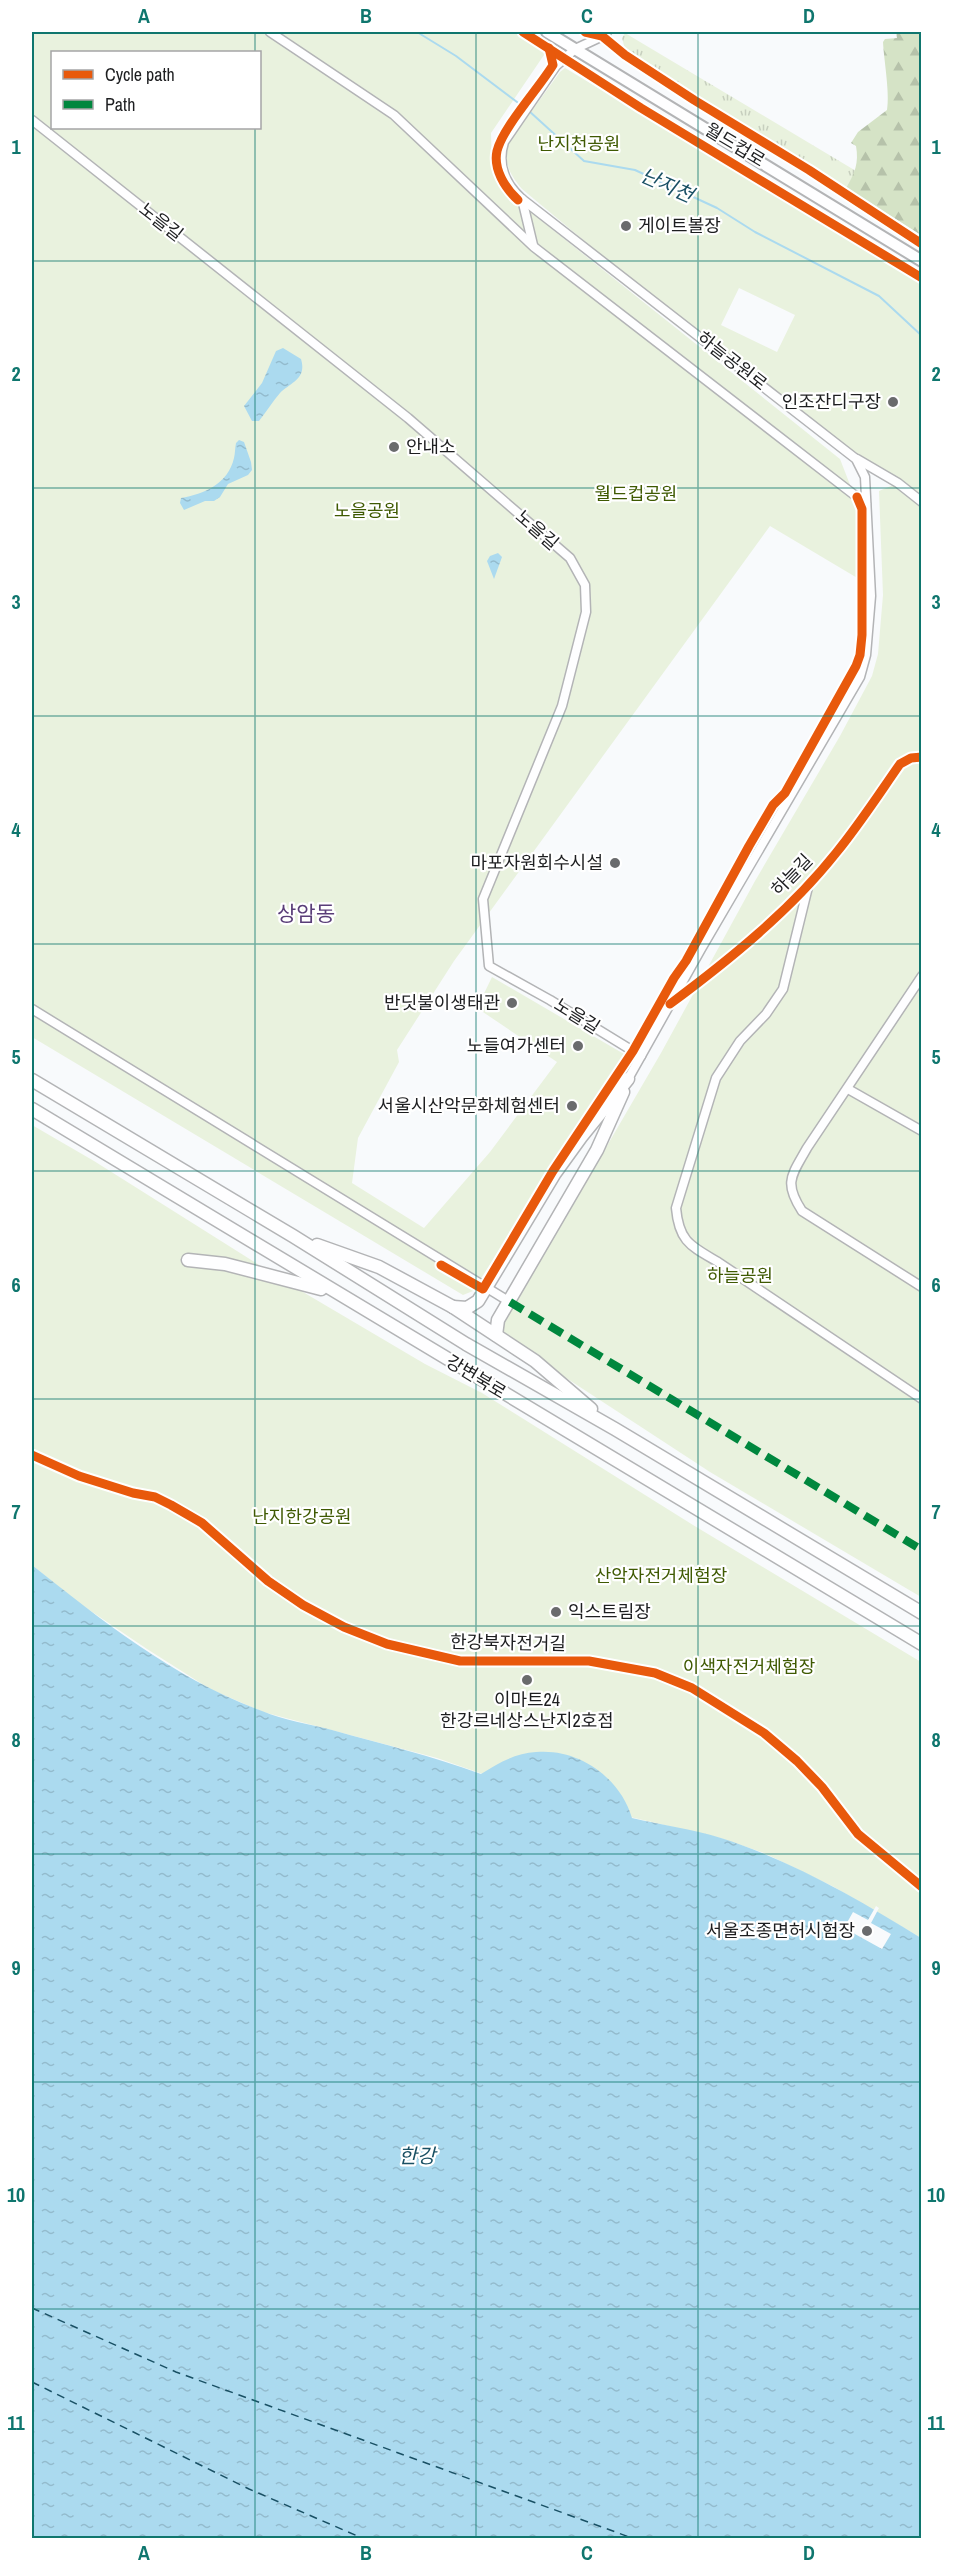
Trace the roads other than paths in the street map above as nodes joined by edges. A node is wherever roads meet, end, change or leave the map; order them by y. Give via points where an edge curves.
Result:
1 (270, 32) edge
2 (547, 32) edge
3 (607, 32) edge
4 (575, 49) junction
5 (32, 120) edge
6 (522, 199) junction
7 (534, 247) junction
8 (921, 261) edge
9 (856, 459) junction
10 (921, 502) edge
11 (866, 504) junction
12 (921, 757) edge
13 (809, 883) junction
14 (921, 976) edge
15 (670, 1004) junction
16 (32, 1009) edge
17 (641, 1056) junction
18 (628, 1079) junction
19 (32, 1080) edge
20 (848, 1089) junction
21 (32, 1109) edge
22 (921, 1131) edge
23 (581, 1137) junction
24 (598, 1146) junction
25 (294, 1236) junction
26 (188, 1260) dead end
27 (487, 1287) junction
28 (921, 1287) edge
29 (337, 1293) junction
30 (510, 1302) junction
31 (453, 1307) junction
32 (496, 1335) junction
33 (921, 1399) edge
34 (615, 1429) junction
35 (921, 1613) edge
36 (921, 1644) edge

1 - 7 street via 394,114
2 - 4 main road, 월드컵로
3 - 4 street, 하늘공원로
4 - 6 street, 하늘공원로 via 556,66 504,142 502,171
4 - 8 main road, 월드컵로
5 - 17 street, 노을길 via 408,418 570,558 585,585 586,612 562,706 483,900 489,966
6 - 7 street
6 - 9 street, 하늘공원로
7 - 11 street
9 - 10 street, 하늘공원로 via 898,483
9 - 11 street via 865,477
11 - 15 street via 871,596 860,677
12 - 13 street, 하늘길 via 900,764 836,853
13 - 15 street, 하늘길 via 728,960
13 - 33 street via 783,989 740,1041 716,1078 676,1208 677,1226 688,1244
14 - 20 street
15 - 17 street
16 - 27 street
17 - 18 street
18 - 23 highway
18 - 24 highway
19 - 25 highway, 강변북로
20 - 22 street
20 - 28 street via 791,1176 792,1195 802,1211
21 - 29 highway, 강변북로
23 - 24 highway via 594,1139
23 - 27 highway
24 - 30 highway
25 - 31 highway via 379,1267
25 - 34 highway, 강변북로 via 466,1344
26 - 29 highway via 225,1264
27 - 30 street
27 - 31 highway via 478,1301 467,1308
29 - 36 highway, 강변북로
30 - 32 highway via 498,1320
31 - 32 highway
32 - 34 highway via 535,1361
34 - 35 highway, 강변북로

